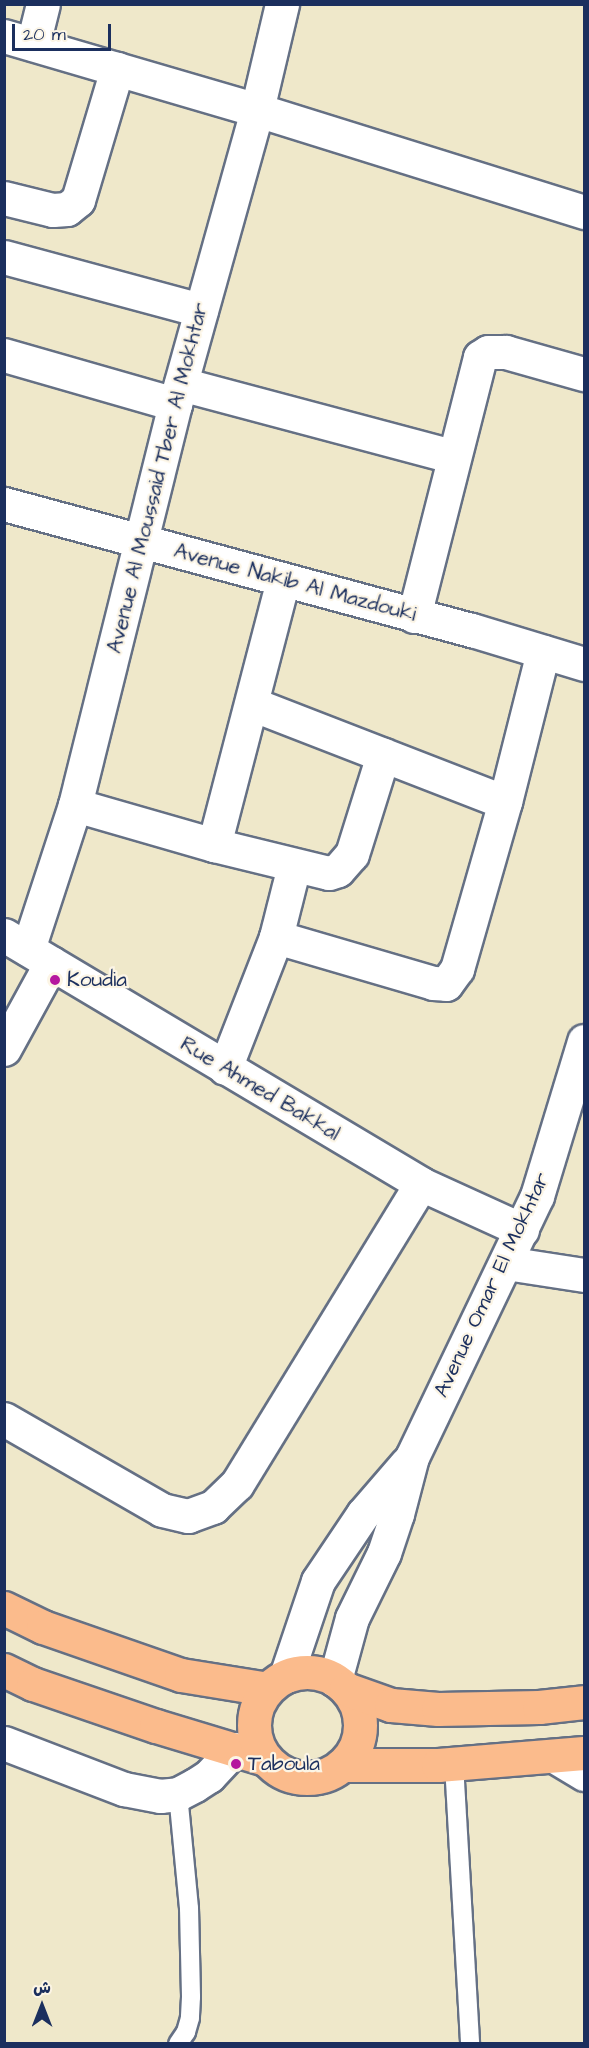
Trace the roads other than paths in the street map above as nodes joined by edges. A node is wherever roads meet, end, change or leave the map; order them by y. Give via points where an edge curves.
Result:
1 (43, 4) edge
2 (282, 4) edge
3 (19, 40) edge
4 (117, 69) junction
5 (257, 110) junction
6 (4, 198) edge
7 (585, 212) edge
8 (4, 257) edge
9 (201, 310) junction
10 (4, 355) edge
11 (585, 374) edge
12 (178, 394) junction
13 (452, 456) junction
14 (4, 504) edge
15 (141, 540) junction
16 (283, 580) junction
17 (414, 616) junction
18 (543, 652) junction
19 (585, 664) edge
20 (252, 704) junction
21 (384, 755) junction
22 (505, 802) junction
23 (75, 805) junction
24 (214, 845) junction
25 (294, 866) junction
26 (276, 937) junction
27 (28, 949) edge
28 (585, 1041) edge
29 (4, 1049) edge
30 (225, 1068) junction
31 (421, 1184) junction
32 (522, 1230) junction
33 (506, 1263) junction
34 (585, 1275) edge
35 (4, 1419) edge
36 (412, 1457) junction
37 (4, 1608) edge
38 (4, 1670) edge
39 (276, 1683) junction
40 (341, 1684) junction
41 (585, 1702) edge
42 (4, 1743) edge
43 (234, 1749) junction
44 (570, 1755) edge
45 (265, 1759) junction
46 (454, 1764) junction
47 (342, 1765) junction
48 (585, 1774) edge
49 (178, 1794) junction
50 (178, 2043) edge
51 (470, 2043) edge

1 - 3 street
2 - 5 street, Avenue Al Moussaid Tber Al Mokhtar
3 - 4 street
4 - 5 street
4 - 6 street via 78,200 67,209 53,210
5 - 7 street
5 - 9 street, Avenue Al Moussaid Tber Al Mokhtar
8 - 9 street
9 - 12 street, Avenue Al Moussaid Tber Al Mokhtar
10 - 12 street
11 - 13 street via 506,352 488,352 480,357
12 - 13 street
12 - 15 street, Avenue Al Moussaid Tber Al Mokhtar
13 - 17 street
14 - 15 street, Avenue Nakib Al Mazdouki
15 - 16 street, Avenue Nakib Al Mazdouki
15 - 23 street, Avenue Al Moussaid Tber Al Mokhtar
16 - 17 street, Avenue Nakib Al Mazdouki
16 - 20 street
17 - 18 street, Avenue Nakib Al Mazdouki
18 - 19 street, Avenue Nakib Al Mazdouki
18 - 22 street
20 - 21 street
20 - 24 street
21 - 22 street
21 - 25 street via 346,864 328,873
22 - 26 street via 457,969 446,984
23 - 24 street
23 - 27 street, Avenue Al Moussaid Tber Al Mokhtar
24 - 25 street
25 - 26 street
26 - 30 street
27 - 29 street, Avenue Al Moussaid Tber Al Mokhtar
27 - 30 street, Rue Ahmed Bakkal
28 - 32 street, Avenue Omar El Mokhtar via 549,1162
30 - 31 street, Rue Ahmed Bakkal
31 - 32 street, Rue Ahmed Bakkal
31 - 35 street via 237,1484 213,1507 188,1516 162,1510
32 - 33 street, Avenue Omar El Mokhtar
33 - 34 street
33 - 36 street, Avenue Omar El Mokhtar
36 - 39 street, Avenue Omar El Mokhtar via 363,1514 318,1581
36 - 40 street, Avenue Omar El Mokhtar via 384,1553 352,1618
37 - 39 highway via 43,1627 181,1675
38 - 43 highway via 122,1715
39 - 40 highway via 302,1672 319,1673
39 - 45 highway via 257,1705 253,1724
40 - 41 highway via 391,1705 438,1709
40 - 47 highway via 357,1707 360,1728 355,1748
42 - 49 street via 124,1789 160,1796
43 - 45 highway
43 - 49 street via 209,1776
44 - 46 highway
44 - 48 street
45 - 47 highway via 294,1777 328,1774
46 - 47 highway
46 - 51 lane
49 - 50 lane via 189,1908 191,1996 190,2018

